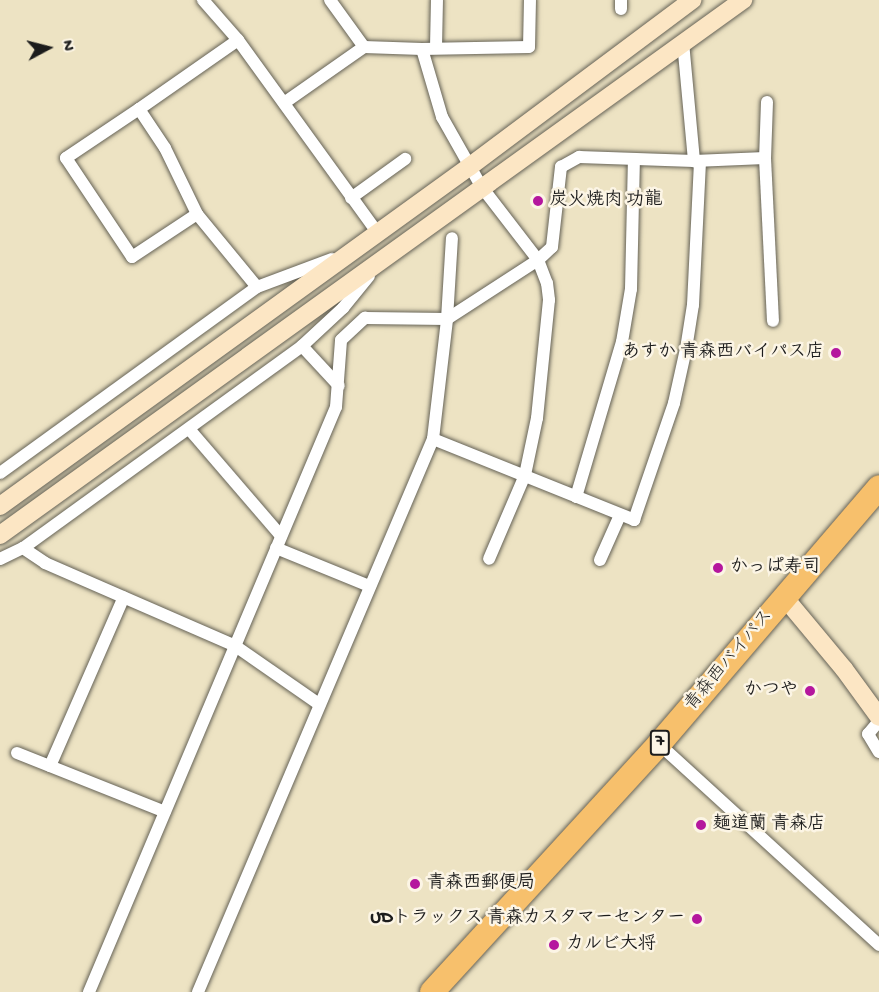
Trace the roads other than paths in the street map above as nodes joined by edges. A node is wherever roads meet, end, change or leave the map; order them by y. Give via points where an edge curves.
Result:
1 (203, 0) edge
2 (330, 0) edge
3 (437, 0) edge
4 (530, 0) edge
5 (692, 0) edge
6 (743, 0) edge
7 (238, 40) junction
8 (683, 42) junction
9 (364, 47) junction
10 (436, 47) junction
11 (422, 49) junction
12 (767, 102) dead end
13 (284, 103) junction
14 (139, 109) junction
15 (405, 159) dead end
16 (765, 159) junction
17 (634, 160) junction
18 (697, 161) junction
19 (469, 167) junction
20 (481, 186) junction
21 (351, 198) junction
22 (197, 214) junction
23 (377, 232) junction
24 (452, 238) dead end
25 (345, 255) junction
26 (383, 259) junction
27 (538, 260) junction
28 (256, 287) junction
29 (447, 319) junction
30 (773, 321) dead end
31 (302, 346) junction
32 (339, 386) junction
33 (189, 429) junction
34 (433, 439) junction
35 (0, 473) edge
36 (525, 475) junction
37 (879, 487) edge
38 (576, 497) junction
39 (0, 506) edge
40 (620, 515) junction
41 (0, 535) edge
42 (281, 536) junction
43 (23, 548) junction
44 (276, 548) junction
45 (0, 559) edge
46 (489, 560) dead end
47 (600, 560) dead end
48 (369, 586) junction
49 (124, 597) junction
50 (784, 597) junction
51 (234, 645) junction
52 (320, 704) junction
53 (879, 719) edge
54 (659, 744) junction
55 (879, 752) edge
56 (17, 753) dead end
57 (50, 766) junction
58 (165, 812) junction
59 (879, 945) edge
60 (89, 992) edge
61 (198, 992) edge
62 (432, 992) edge

1 - 7 street
2 - 9 street
3 - 10 street
4 - 10 street via 529,47
5 - 19 street
6 - 8 street
7 - 13 street
7 - 14 street
8 - 18 street
8 - 20 street
9 - 11 street
9 - 13 street
10 - 11 street
11 - 19 street via 442,117
12 - 16 street
13 - 21 street
14 - 22 street via 165,148
14 - 22 street via 66,158 132,257
15 - 21 street
16 - 18 street
16 - 30 street
17 - 18 street
17 - 27 street via 579,157 561,167 552,247
17 - 38 street via 631,289 622,342
18 - 40 street via 693,305 674,403 634,520
19 - 20 street
19 - 23 street
20 - 26 street
20 - 27 street
21 - 23 street
22 - 28 street
23 - 25 street
24 - 29 street
25 - 28 street
25 - 39 street
26 - 31 street via 343,308
26 - 41 street
27 - 29 street
27 - 36 street via 549,300 537,418
28 - 35 street
29 - 32 street via 365,318 341,340
29 - 34 street
31 - 32 street
31 - 33 street
32 - 42 street via 336,407
33 - 42 street
33 - 43 street
34 - 36 street
34 - 48 street
36 - 38 street
36 - 46 street
37 - 50 highway, 青森西バイパス / 7
38 - 40 street
40 - 47 street
42 - 44 street
43 - 45 street
43 - 49 street via 45,563
44 - 48 street
44 - 51 street
48 - 52 street
49 - 51 street
49 - 57 street
50 - 53 street via 844,669
50 - 54 highway, 青森西バイパス / 7
51 - 52 street
51 - 58 street
52 - 61 street
53 - 55 street via 868,734
54 - 59 street
54 - 62 highway, 青森西バイパス / 7
56 - 57 street
57 - 58 street
58 - 60 street

